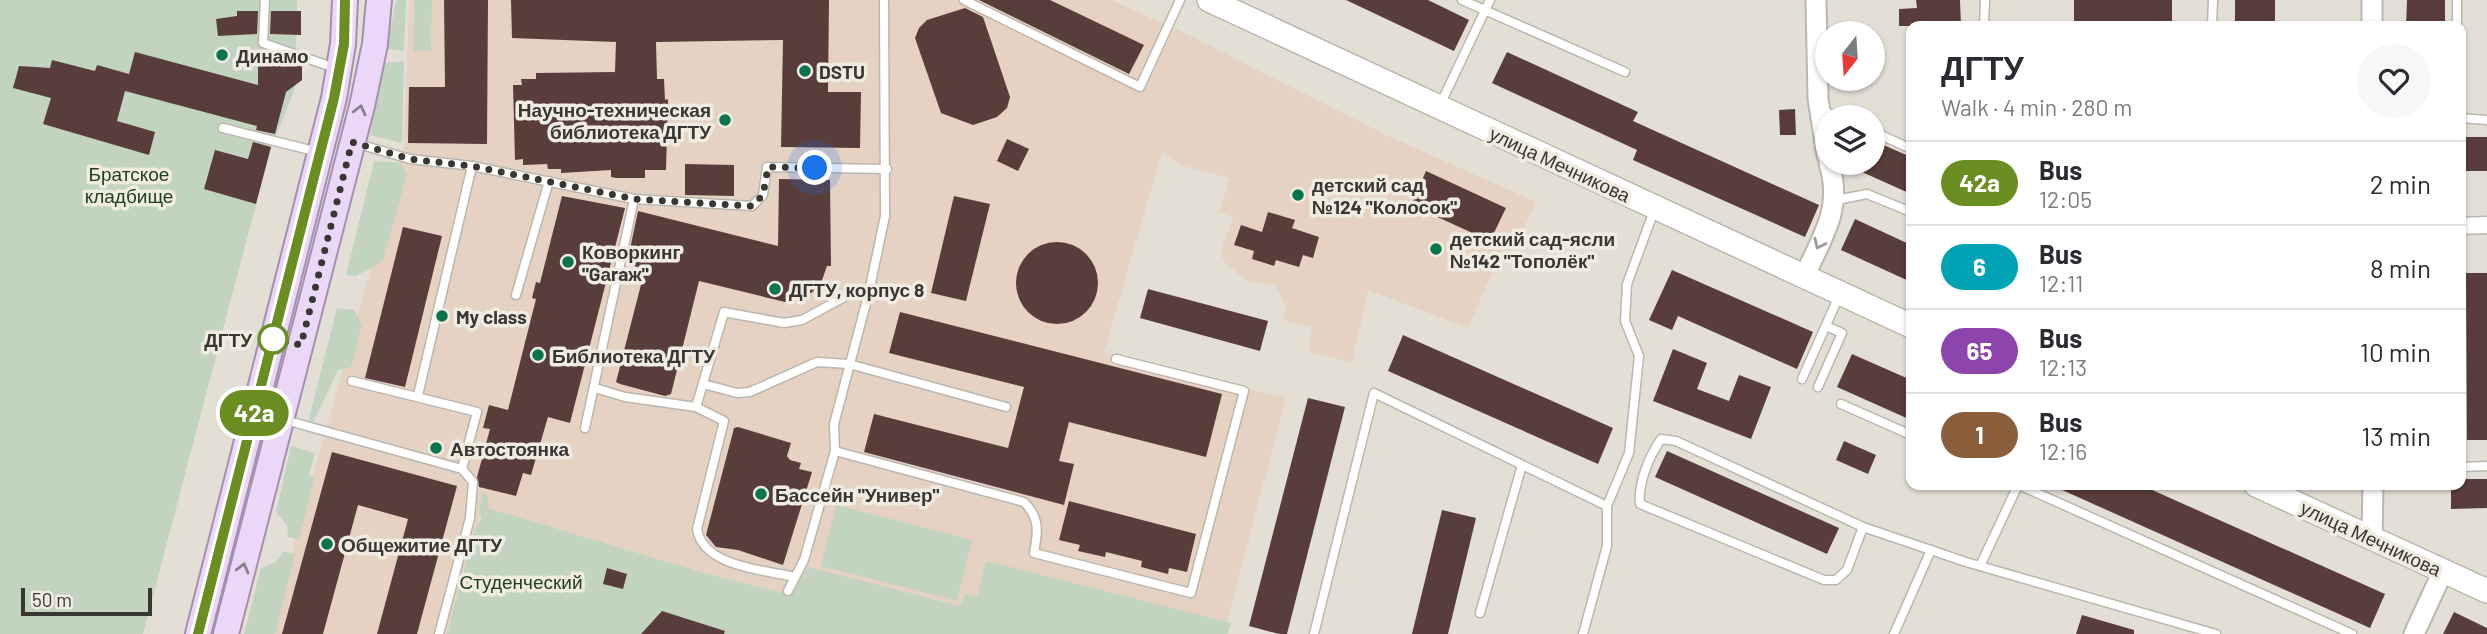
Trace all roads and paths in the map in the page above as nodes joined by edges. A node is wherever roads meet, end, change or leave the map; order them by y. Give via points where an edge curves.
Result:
1 (265, 0) edge
2 (345, 0) edge
3 (379, 0) edge
4 (884, 0) edge
5 (964, 0) edge
6 (1180, 0) edge
7 (1209, 0) edge
8 (1462, 0) edge
9 (1490, 0) edge
10 (1816, 0) edge
11 (1985, 0) edge
12 (2213, 0) edge
13 (2372, 0) edge
14 (2457, 0) edge
15 (1485, 11) junction
16 (1984, 21) edge
17 (2212, 21) edge
18 (2372, 21) edge
19 (2457, 21) edge
20 (339, 70) junction
21 (1625, 72) dead end
22 (1819, 105) edge
23 (1438, 107) junction
24 (2466, 118) edge
25 (2487, 120) edge
26 (223, 128) dead end
27 (1885, 137) edge
28 (352, 142) junction
29 (1906, 146) edge
30 (320, 153) junction
31 (471, 166) junction
32 (887, 169) junction
33 (1833, 175) edge
34 (549, 181) junction
35 (635, 199) junction
36 (1836, 200) junction
37 (1655, 208) junction
38 (1906, 210) edge
39 (2487, 225) edge
40 (2466, 226) edge
41 (1804, 276) junction
42 (869, 292) junction
43 (1840, 294) junction
44 (516, 295) dead end
45 (1906, 324) edge
46 (1826, 326) junction
47 (1116, 359) dead end
48 (849, 364) junction
49 (1802, 379) dead end
50 (352, 381) dead end
51 (703, 384) junction
52 (1818, 387) dead end
53 (595, 388) junction
54 (418, 396) junction
55 (1841, 404) dead end
56 (696, 407) junction
57 (1006, 407) dead end
58 (282, 419) junction
59 (585, 428) dead end
60 (1906, 433) edge
61 (835, 451) junction
62 (1522, 465) junction
63 (2487, 466) edge
64 (2466, 467) edge
65 (462, 469) junction
66 (2017, 490) edge
67 (2030, 490) edge
68 (2267, 490) edge
69 (2372, 490) edge
70 (1607, 506) junction
71 (1863, 527) junction
72 (2372, 538) junction
73 (1931, 550) junction
74 (1979, 566) junction
75 (2443, 571) junction
76 (795, 578) junction
77 (788, 591) dead end
78 (2487, 591) edge
79 (1479, 612) dead end
80 (198, 634) edge
81 (226, 634) edge
82 (439, 634) edge
83 (1314, 634) edge
84 (1583, 634) edge
85 (1894, 634) edge
86 (2216, 634) edge
87 (2352, 634) edge
88 (2413, 634) edge

1 - 20 lane via 263,43
2 - 20 main road
28 -> 3 main road via 375,44
4 - 32 lane
5 - 6 lane via 1140,87
7 - 23 main road, улица Мечникова
8 - 15 lane
9 - 15 lane
10 - 22 street
11 - 16 lane
12 - 17 lane
13 - 18 street
14 - 19 lane
15 - 21 lane
15 - 23 lane
20 - 30 main road
23 - 37 main road, улица Мечникова
24 - 25 lane
26 - 30 lane
27 - 29 lane
28 - 31 lane via 410,159
28 - 58 main road
30 - 80 main road
31 - 34 lane
31 - 54 lane
32 - 35 lane via 768,167 763,195 752,206
32 - 42 lane via 885,216
33 - 36 street
34 - 35 lane
34 - 44 lane
35 - 53 lane
36 - 38 lane via 1867,194
36 -> 41 street
37 - 41 main road, улица Мечникова
37 - 70 lane via 1627,284 1625,321 1639,356 1638,390 1629,453
39 - 40 street
41 - 43 main road, улица Мечникова
42 - 48 lane
42 - 51 lane via 848,295 793,322 724,312
43 - 45 main road, улица Мечникова
43 - 46 lane
46 - 49 lane
46 - 52 lane via 1842,333
47 - 61 lane via 1244,391 1191,593 1034,553 1039,531 1035,513 1024,502
48 - 51 lane via 817,362 750,392
48 - 57 lane
48 - 61 lane via 834,424
50 - 54 lane
51 - 56 lane
53 - 56 lane
53 - 59 lane
54 - 65 lane via 477,412
55 - 60 lane
56 - 76 lane via 724,421 697,529 699,538 719,558
58 - 65 lane
81 -> 58 main road
61 - 76 lane
62 - 70 lane
62 - 79 lane
62 - 83 lane via 1374,393
63 - 64 lane
65 - 82 lane via 472,482 470,518
66 - 74 lane
67 - 87 lane
68 - 72 main road, улица Мечникова
69 - 72 street
70 - 84 lane via 1607,546
71 - 71 lane via 1676,441 1661,439 1639,492 1640,504 1824,580 1836,580 1847,569
71 - 73 lane
72 - 75 main road, улица Мечникова
73 - 74 lane
73 - 85 lane
74 - 86 lane
75 - 78 main road, улица Мечникова
75 - 88 street
76 - 77 lane

